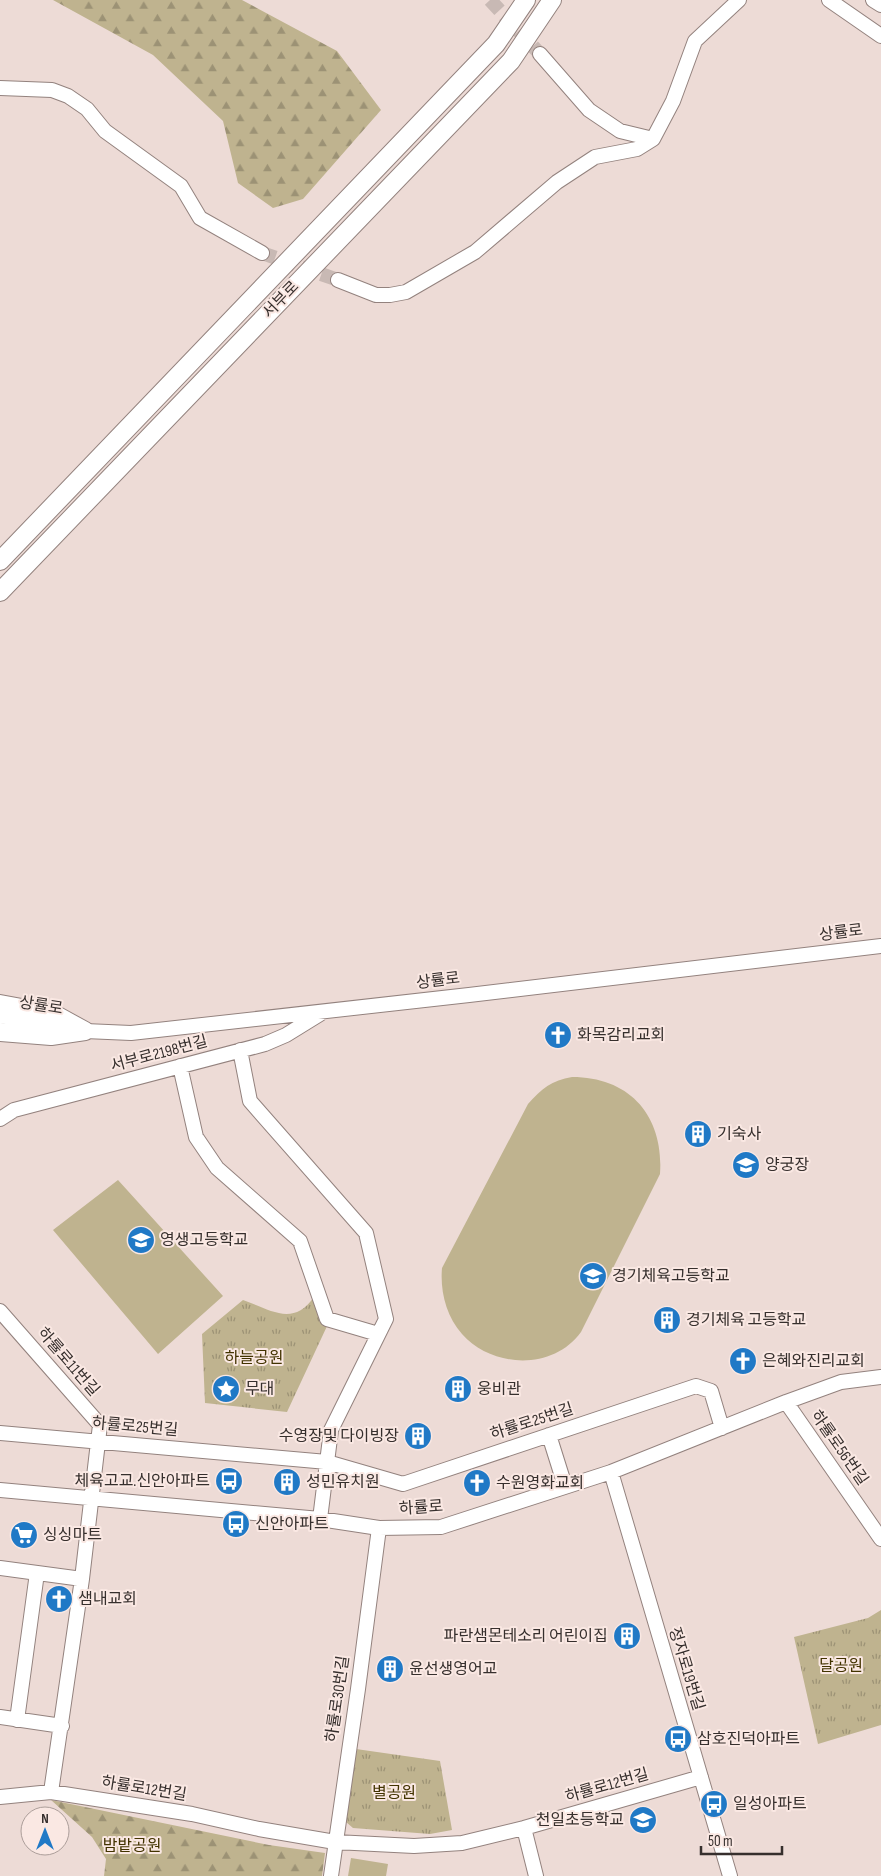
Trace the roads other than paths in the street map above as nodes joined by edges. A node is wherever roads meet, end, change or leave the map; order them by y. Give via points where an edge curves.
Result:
1 (526, 0) edge
2 (552, 0) edge
3 (739, 0) edge
4 (829, 0) edge
5 (873, 0) edge
6 (881, 5) edge
7 (881, 36) edge
8 (540, 54) tunnel mouth
9 (0, 88) edge
10 (653, 139) junction
11 (262, 253) tunnel mouth
12 (338, 280) tunnel mouth
13 (0, 561) edge
14 (0, 592) edge
15 (881, 946) edge
16 (0, 1004) edge
17 (323, 1012) junction
18 (0, 1016) edge
19 (85, 1030) junction
20 (0, 1032) edge
21 (240, 1050) junction
22 (180, 1066) junction
23 (0, 1119) edge
24 (0, 1311) edge
25 (378, 1334) junction
26 (881, 1377) edge
27 (786, 1402) junction
28 (722, 1428) junction
29 (0, 1433) edge
30 (549, 1435) junction
31 (98, 1442) junction
32 (327, 1462) junction
33 (611, 1472) junction
34 (565, 1486) junction
35 (0, 1490) edge
36 (92, 1499) junction
37 (320, 1519) junction
38 (379, 1528) junction
39 (881, 1539) edge
40 (0, 1568) edge
41 (37, 1574) junction
42 (82, 1579) junction
43 (0, 1717) edge
44 (17, 1720) junction
45 (62, 1726) junction
46 (701, 1777) junction
47 (52, 1792) junction
48 (0, 1797) edge
49 (524, 1828) junction
50 (335, 1842) junction
51 (331, 1876) edge
52 (536, 1876) edge
53 (730, 1876) edge

1 - 13 main road, 서부로 via 496,44
2 - 14 main road, 서부로 via 511,61
3 - 10 street via 695,41 673,101
4 - 7 street
5 - 6 street
8 - 10 street via 589,110 620,131
9 - 11 street via 52,90 68,96 87,109 105,131 181,186 200,218
10 - 12 street via 637,149 595,157 556,182 475,252 406,292 376,295
15 - 17 street, 상률로
16 - 19 main road via 54,1014
17 - 19 street, 상률로 via 131,1033
17 - 21 street, 서부로2198번길 via 286,1035
18 - 19 street, 상률로
19 - 20 main road via 51,1036
21 - 22 street, 서부로2198번길
21 - 25 street via 250,1101 366,1233 386,1319
22 - 23 street, 서부로2198번길 via 14,1110
22 - 25 street via 196,1137 217,1168 300,1241 327,1319
24 - 31 street, 하률로11번길 via 100,1426
25 - 32 street via 331,1430
26 - 27 street, 하률로 via 841,1382
27 - 28 street, 하률로
27 - 39 street, 하률로56번길
28 - 30 street, 하률로25번길 via 711,1391 696,1386
28 - 33 street, 하률로
29 - 31 street, 하률로25번길
30 - 32 street, 하률로25번길 via 402,1484
30 - 34 street
31 - 32 street, 하률로25번길
31 - 36 street, 하률로11번길
32 - 37 street
33 - 34 street, 하률로
33 - 46 street, 정자로19번길
34 - 38 street, 하률로 via 441,1527
35 - 36 street, 하률로
36 - 37 street, 하률로
36 - 42 street
37 - 38 street, 하률로
38 - 50 street, 하률로30번길
40 - 41 street
41 - 42 street
41 - 44 street
42 - 45 street
43 - 44 street
44 - 45 street
45 - 47 street
46 - 49 street, 하률로12번길
46 - 53 street, 정자로19번길
47 - 48 street, 하률로12번길
47 - 50 street, 하률로12번길 via 192,1814
49 - 50 street, 하률로12번길 via 462,1843 414,1846
49 - 52 street
50 - 51 street, 하률로30번길

